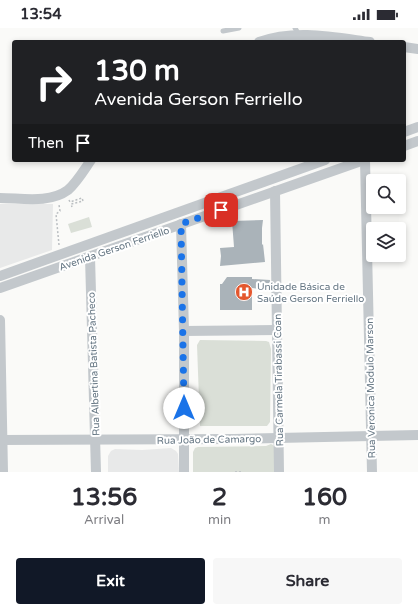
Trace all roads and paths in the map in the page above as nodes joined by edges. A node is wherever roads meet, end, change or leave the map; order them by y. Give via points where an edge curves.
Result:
1 (239, 28) edge
2 (223, 31) dead end
3 (297, 31) edge
4 (267, 40) edge
5 (357, 40) edge
6 (406, 47) edge
7 (418, 49) edge
8 (418, 127) edge
9 (406, 131) edge
10 (418, 141) edge
11 (406, 145) edge
12 (90, 162) edge
13 (319, 162) edge
14 (358, 162) edge
15 (364, 162) edge
16 (275, 192) junction
17 (62, 193) junction
18 (0, 198) edge
19 (72, 207) dead end
20 (181, 224) junction
21 (61, 254) junction
22 (90, 257) junction
23 (0, 276) edge
24 (0, 288) edge
25 (0, 320) edge
26 (276, 330) junction
27 (184, 331) junction
28 (418, 435) edge
29 (372, 436) junction
30 (279, 438) junction
31 (184, 439) junction
32 (1, 440) edge
33 (96, 440) junction
34 (3, 472) edge
35 (96, 472) edge
36 (184, 472) edge
37 (236, 472) edge
38 (242, 472) edge
39 (279, 472) edge
40 (372, 472) edge

1 - 2 lane
3 - 4 street
3 - 5 street
6 - 7 street
8 - 9 street
10 - 11 street
12 - 17 street via 74,184
13 - 21 street, Avenida Gerson Ferriello
14 - 16 street, Avenida Gerson Ferriello
15 - 29 street, Rua Veronica Modulo Marson
16 - 20 street, Avenida Gerson Ferriello
16 - 26 street, Rua Carmela Tirabassi Coan
17 - 18 street via 37,199
17 - 19 path via 70,202 82,198 71,204
17 - 21 path via 60,211 56,214
20 - 22 street, Avenida Gerson Ferriello
20 - 27 street
21 - 23 street, Avenida Gerson Ferriello
22 - 24 street, Avenida Gerson Ferriello
22 - 33 street, Rua Albertina Batista Pacheco
25 - 32 street
26 - 27 street
26 - 30 street, Rua Carmela Tirabassi Coan
27 - 31 street
28 - 29 street, Rua João de Camargo
29 - 30 street, Rua João de Camargo
29 - 40 street, Rua Veronica Modulo Marson
30 - 31 street, Rua João de Camargo
30 - 39 street, Rua Carmela Tirabassi Coan
31 - 33 street, Rua João de Camargo
31 - 36 street
32 - 33 street, Rua João de Camargo
32 - 34 street
33 - 35 street, Rua Albertina Batista Pacheco
37 - 38 path

